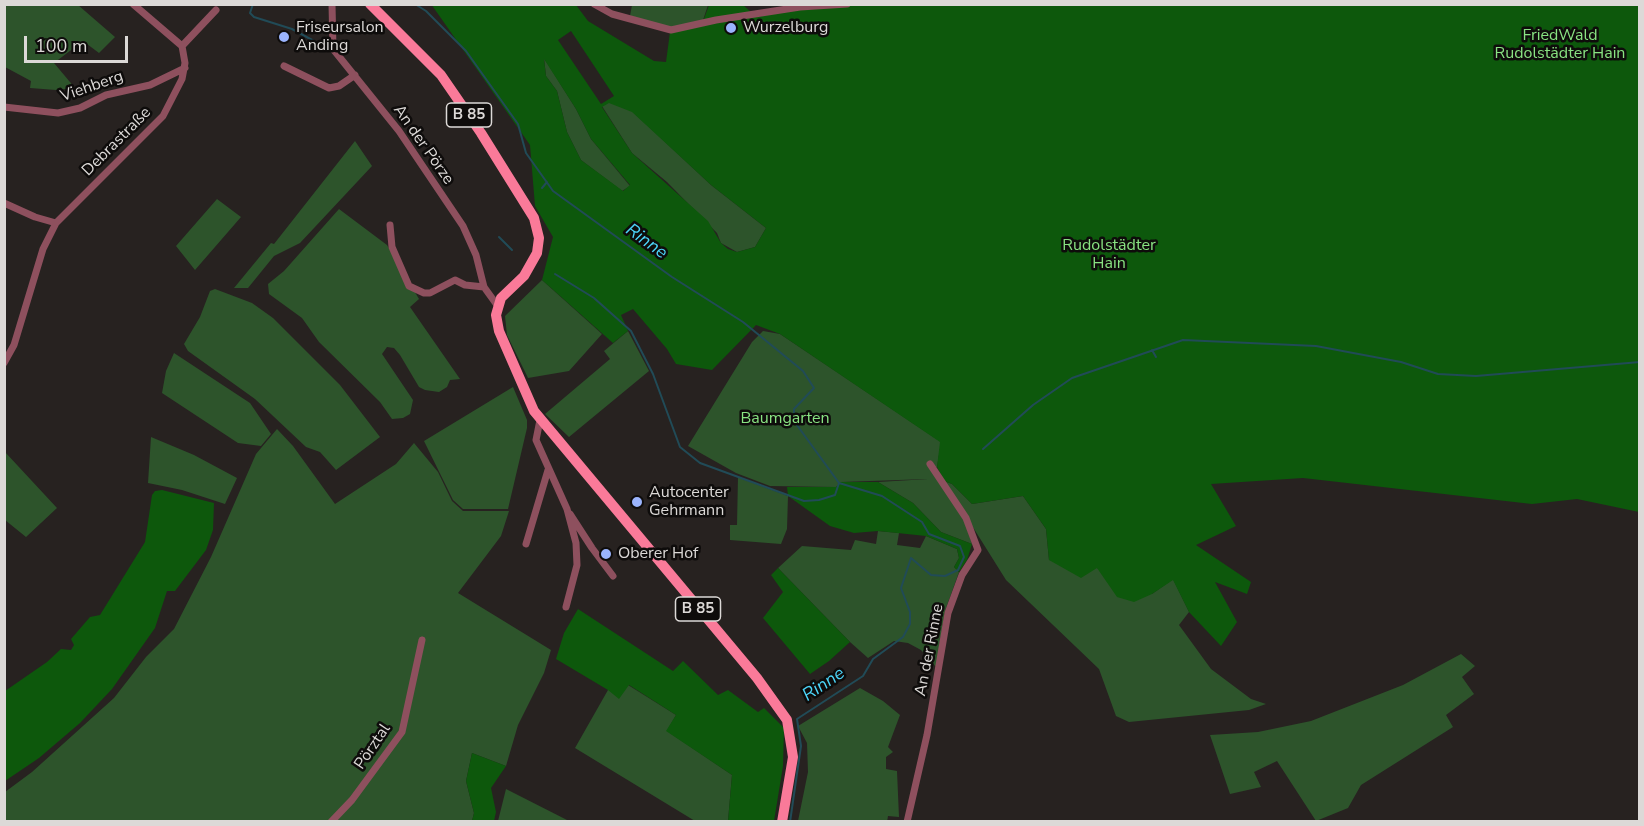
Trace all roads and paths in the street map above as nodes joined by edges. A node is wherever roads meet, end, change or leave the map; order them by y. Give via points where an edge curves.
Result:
1 (134, 4) edge
2 (332, 4) edge
3 (370, 4) edge
4 (594, 4) edge
5 (847, 4) edge
6 (216, 10) dead end
7 (182, 46) junction
8 (284, 66) dead end
9 (185, 68) junction
10 (355, 75) junction
11 (4, 107) edge
12 (4, 203) edge
13 (56, 223) junction
14 (390, 225) dead end
15 (484, 287) junction
16 (497, 305) junction
17 (4, 363) edge
18 (540, 420) junction
19 (930, 464) dead end
20 (548, 470) junction
21 (567, 509) junction
22 (526, 544) dead end
23 (613, 576) dead end
24 (566, 607) dead end
25 (422, 640) dead end
26 (331, 822) edge
27 (782, 822) edge
28 (907, 822) edge

1 - 7 street
2 - 10 street, An der Pörze via 332,46
3 - 16 main road, B 85 via 441,75 534,219 539,244 533,263
4 - 5 street via 612,14 671,30 800,7
6 - 7 street
7 - 9 street, Debrastraße
8 - 10 street via 328,88
9 - 11 street, Viehberg via 150,85 106,95 80,108 57,113
9 - 13 street, Debrastraße via 163,116
10 - 15 street, An der Pörze via 399,131 468,234
12 - 13 street
13 - 17 street, Debrastraße via 43,249 14,345
14 - 15 street via 392,247 408,286 424,293 455,280
15 - 16 street, An der Pörze
16 - 18 main road, B 85 via 499,331
18 - 20 street via 536,440
18 - 27 main road, B 85 via 778,705 787,720 793,748
19 - 28 street, An der Rinne via 966,518 978,550 962,575 948,613
20 - 21 street
20 - 22 street
21 - 23 street
21 - 24 street via 577,565
25 - 26 street, Pörztal via 402,732

